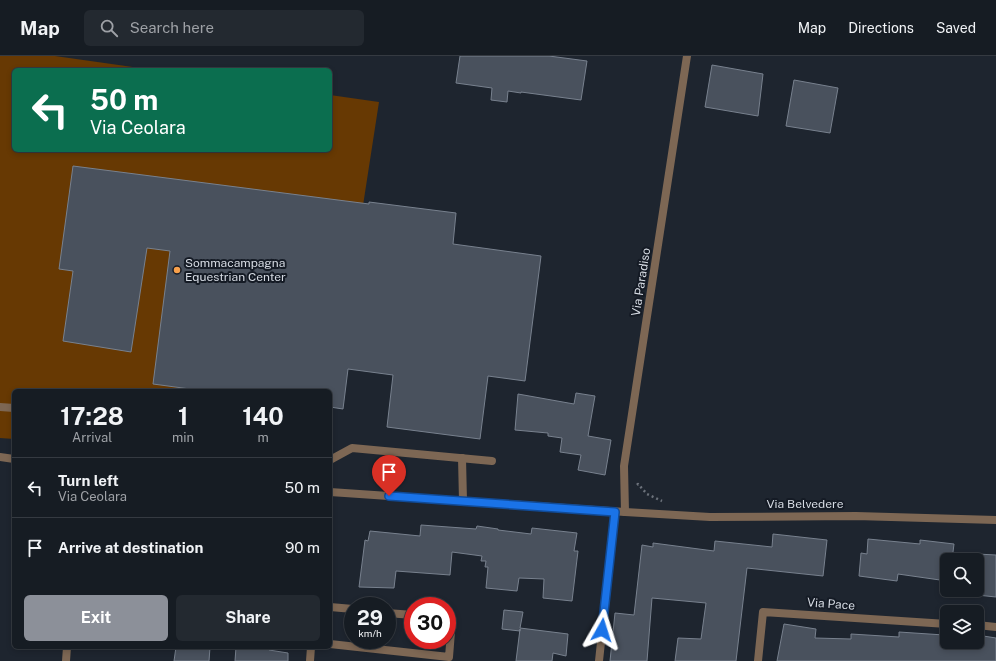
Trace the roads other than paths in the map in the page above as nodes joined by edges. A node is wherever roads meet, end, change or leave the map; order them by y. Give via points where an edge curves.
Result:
1 (687, 56) edge
2 (0, 407) edge
3 (12, 408) edge
4 (0, 457) edge
5 (462, 458) junction
6 (12, 459) edge
7 (332, 459) edge
8 (492, 461) dead end
9 (332, 492) edge
10 (463, 501) junction
11 (615, 512) junction
12 (625, 512) junction
13 (996, 520) edge
14 (332, 607) edge
15 (344, 608) edge
16 (940, 624) edge
17 (984, 626) edge
18 (996, 627) edge
19 (332, 644) edge
20 (67, 649) edge
21 (311, 649) edge
22 (450, 649) edge
23 (66, 661) edge
24 (310, 661) edge
25 (599, 661) edge
26 (758, 661) edge

1 - 12 street, Via Paradiso via 624,466
2 - 3 street
4 - 6 street
5 - 7 street via 352,448
5 - 8 street
5 - 10 street
9 - 10 street, Via Belvedere
10 - 11 street, Via Belvedere
11 - 12 street, Via Belvedere
11 - 25 street
12 - 13 street, Via Belvedere via 710,517 856,516
14 - 15 street
16 - 26 street, Via Pace via 763,612
17 - 18 street
19 - 22 street via 449,657
20 - 23 street
21 - 24 street

